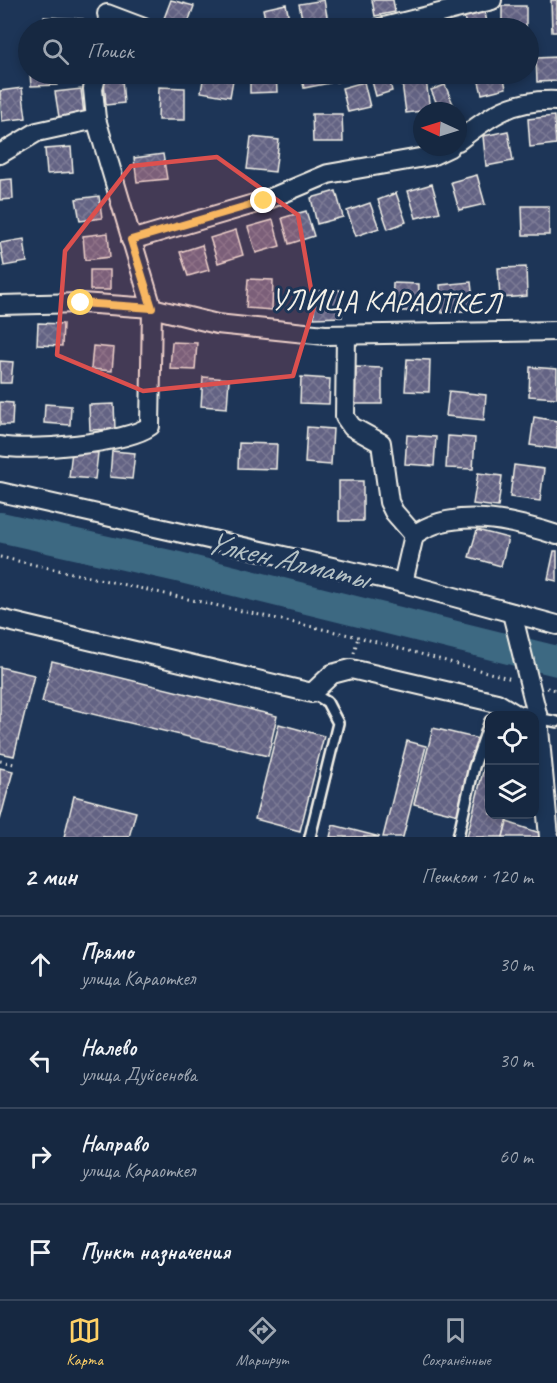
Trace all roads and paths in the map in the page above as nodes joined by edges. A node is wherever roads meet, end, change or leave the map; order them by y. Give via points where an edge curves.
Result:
1 (492, 0) edge
2 (420, 18) edge
3 (94, 84) edge
4 (557, 101) edge
5 (96, 119) junction
6 (467, 134) edge
7 (0, 154) edge
8 (431, 156) edge
9 (131, 240) junction
10 (0, 305) edge
11 (152, 308) junction
12 (557, 331) edge
13 (346, 335) junction
14 (0, 446) edge
15 (0, 492) edge
16 (414, 535) junction
17 (557, 535) edge
18 (0, 557) edge
19 (403, 583) junction
20 (512, 613) junction
21 (0, 619) edge
22 (557, 625) edge
23 (529, 684) junction
24 (312, 693) junction
25 (516, 711) edge
26 (528, 711) edge
27 (539, 718) edge
28 (557, 722) edge
29 (485, 733) edge
30 (0, 761) edge
31 (14, 764) dead end
32 (537, 765) edge
33 (310, 837) edge
34 (458, 837) edge
35 (549, 837) edge

1 - 2 street
3 - 5 street
4 - 6 street via 537,100 505,109
5 - 7 street via 37,132
5 - 9 street
8 - 9 street via 328,174 264,201
9 - 11 street
10 - 11 street, УЛИЦА КАРАОТКЕЛ via 81,303
11 - 13 street, УЛИЦА КАРАОТКЕЛ via 217,324
11 - 14 street via 150,426 109,439 24,449
12 - 13 street, УЛИЦА КАРАОТКЕЛ
13 - 16 street via 345,417 352,427 381,443 389,502
15 - 19 street
16 - 17 street via 446,520 469,519 499,521
16 - 19 street
18 - 23 path via 358,637
19 - 20 street
20 - 22 street
20 - 23 street
21 - 24 street
23 - 26 street
24 - 25 street via 332,674 351,669
24 - 33 lane via 327,702 338,723
27 - 28 lane
29 - 34 lane
30 - 31 path
32 - 35 street

